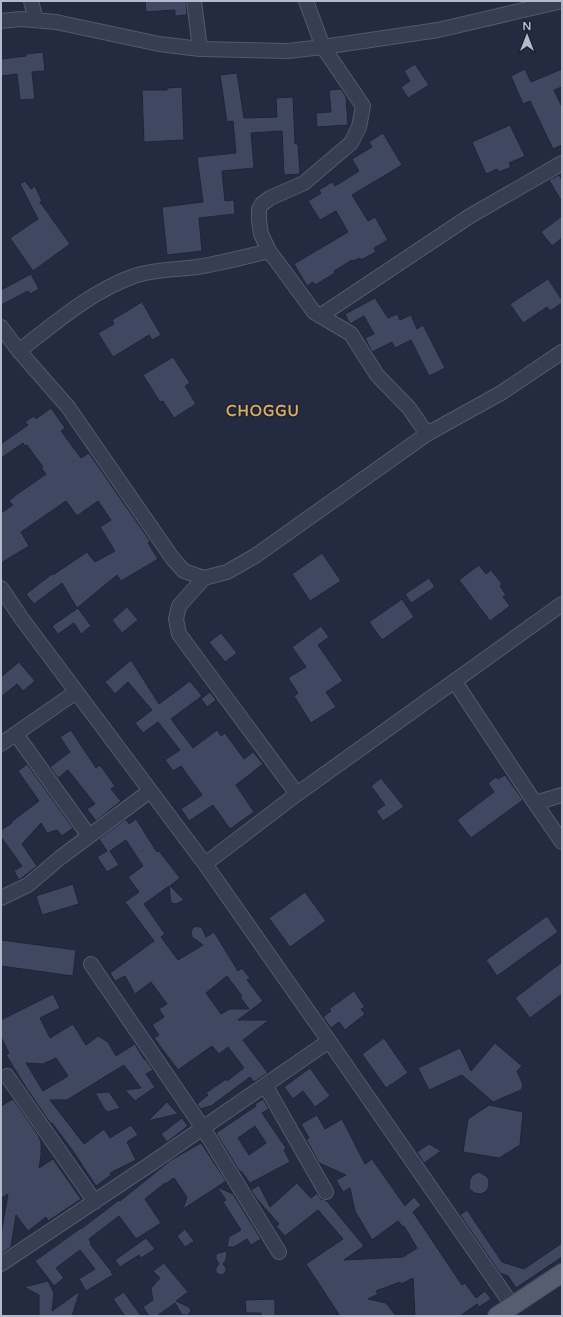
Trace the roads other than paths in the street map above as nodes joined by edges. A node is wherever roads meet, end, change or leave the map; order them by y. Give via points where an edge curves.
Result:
1 (31, 1) edge
2 (194, 1) edge
3 (306, 1) edge
4 (562, 1) edge
5 (36, 20) junction
6 (1, 21) edge
7 (323, 47) junction
8 (200, 50) junction
9 (562, 163) edge
10 (269, 252) junction
11 (320, 316) junction
12 (1, 327) edge
13 (19, 351) junction
14 (562, 352) edge
15 (427, 434) junction
16 (204, 578) junction
17 (1, 588) edge
18 (562, 604) edge
19 (455, 682) junction
20 (76, 692) junction
21 (16, 734) junction
22 (1, 744) edge
23 (150, 791) junction
24 (297, 794) junction
25 (562, 795) edge
26 (535, 803) junction
27 (89, 836) junction
28 (562, 842) edge
29 (205, 864) junction
30 (1, 898) edge
31 (91, 964) dead end
32 (329, 1041) junction
33 (8, 1076) dead end
34 (265, 1085) junction
35 (203, 1128) junction
36 (326, 1192) dead end
37 (95, 1202) junction
38 (279, 1252) dead end
39 (1, 1264) edge
40 (562, 1273) edge
41 (512, 1305) junction
42 (497, 1316) edge

1 - 5 street
2 - 8 street
3 - 7 street
4 - 7 street via 438,30
5 - 6 street via 21,18
5 - 8 street
7 - 8 street via 288,51
7 - 10 street via 363,106 359,127 351,143 304,183 262,204 259,210 261,234
9 - 11 street via 470,216
10 - 11 street via 314,312
10 - 13 street via 134,276 102,290 76,306
11 - 15 street via 351,334 377,375 409,408
12 - 13 street
13 - 16 street via 68,407 173,559 184,571
14 - 15 street via 502,393
15 - 16 street via 255,556 226,572
16 - 24 street via 179,606 176,619 179,634
17 - 20 street
18 - 19 street
19 - 24 street
19 - 26 street
20 - 21 street
20 - 23 street
21 - 22 street
21 - 27 street
23 - 27 street
23 - 29 street
24 - 29 street
25 - 26 street
26 - 28 street
27 - 30 street via 28,884
29 - 32 street
31 - 35 street
32 - 34 street
32 - 41 street
33 - 37 street
34 - 35 street
34 - 36 street
35 - 37 street
35 - 38 street
37 - 39 street
40 - 41 main road
41 - 42 main road

